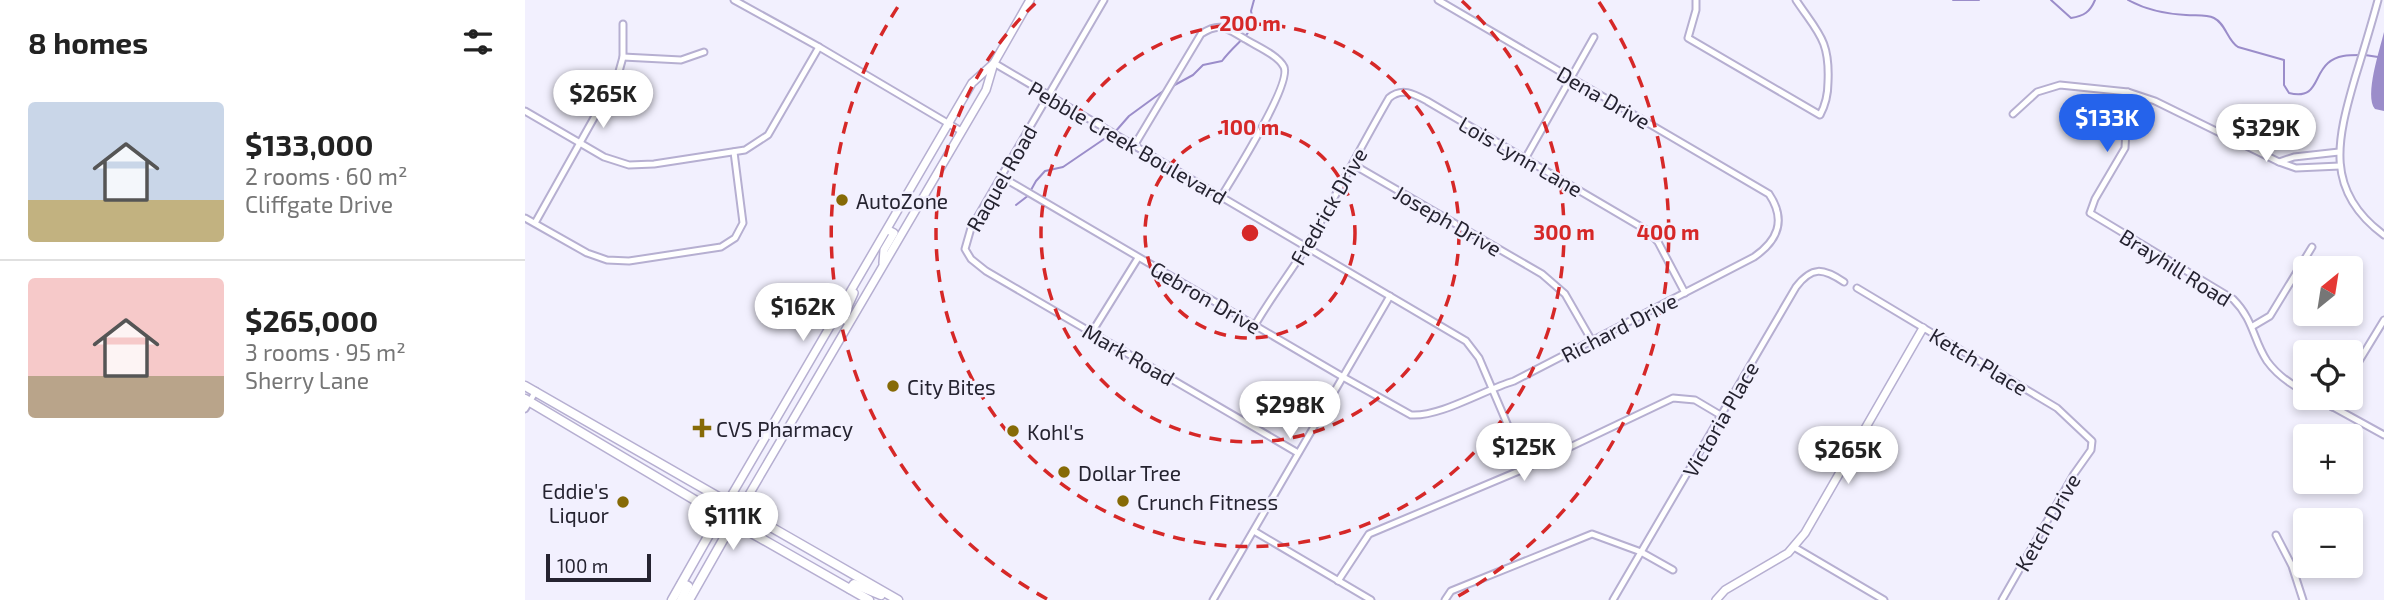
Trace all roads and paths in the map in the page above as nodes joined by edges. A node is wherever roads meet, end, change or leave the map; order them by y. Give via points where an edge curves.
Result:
1 (734, 0) edge
2 (1030, 0) edge
3 (1104, 0) edge
4 (1439, 0) edge
5 (1696, 0) edge
6 (1796, 0) edge
7 (2378, 0) edge
8 (623, 24) dead end
9 (1594, 37) dead end
10 (819, 47) junction
11 (703, 52) dead end
12 (623, 57) junction
13 (994, 63) junction
14 (1570, 77) junction
15 (1403, 91) joint
16 (2128, 92) junction
17 (1048, 96) junction
18 (525, 111) edge
19 (2013, 114) dead end
20 (949, 124) junction
21 (961, 131) junction
22 (580, 143) junction
23 (1134, 146) junction
24 (734, 152) junction
25 (2339, 152) junction
26 (2306, 156) junction
27 (1525, 159) junction
28 (2279, 162) junction
29 (1354, 164) junction
30 (2340, 166) junction
31 (2307, 169) junction
32 (1002, 177) junction
33 (1769, 194) joint
34 (1221, 197) junction
35 (525, 218) edge
36 (535, 223) junction
37 (888, 230) junction
38 (2384, 235) edge
39 (1306, 247) junction
40 (2312, 247) dead end
41 (965, 249) joint
42 (1138, 258) junction
43 (882, 267) junction
44 (857, 282) junction
45 (1845, 282) dead end
46 (1857, 288) dead end
47 (1685, 292) junction
48 (1390, 296) junction
49 (2384, 320) edge
50 (848, 322) junction
51 (1255, 325) junction
52 (2253, 326) junction
53 (1923, 328) junction
54 (1092, 332) junction
55 (1592, 341) junction
56 (2363, 355) edge
57 (1343, 377) junction
58 (2293, 384) edge
59 (526, 387) edge
60 (1490, 388) junction
61 (536, 391) junction
62 (527, 403) edge
63 (2338, 410) edge
64 (1411, 415) joint
65 (1722, 416) junction
66 (2384, 435) edge
67 (2093, 445) joint
68 (1298, 453) junction
69 (1526, 468) junction
70 (727, 503) junction
71 (740, 510) junction
72 (720, 515) junction
73 (733, 523) junction
74 (1254, 531) junction
75 (2276, 535) dead end
76 (1794, 547) junction
77 (1641, 552) junction
78 (1673, 570) dead end
79 (1338, 581) junction
80 (682, 583) junction
81 (850, 589) junction
82 (672, 600) edge
83 (681, 600) edge
84 (689, 600) edge
85 (869, 600) edge
86 (897, 600) edge
87 (1213, 600) edge
88 (1371, 600) edge
89 (1445, 600) edge
90 (1613, 600) edge
91 (1716, 600) edge
92 (1884, 600) edge
93 (2002, 600) edge
94 (2303, 600) edge

1 - 10 street
2 - 13 street
3 - 17 street, Raquel Road
4 - 14 street, Dena Drive
5 - 6 street via 1688,38 1820,115 1828,94 1829,58 1826,45
7 - 25 street via 2343,120
8 - 12 street
9 - 14 street
10 - 20 street
10 - 24 street via 768,135 755,146
11 - 12 street via 681,60
12 - 22 street via 611,91
13 - 17 street, Pebble Creek Boulevard
13 - 20 street via 972,83
13 - 21 street via 986,89
14 - 27 street
14 - 33 street, Dena Drive
15 - 27 street, Lois Lynn Lane via 1427,100
15 - 29 street, Fredrick Drive via 1389,98
16 - 19 street via 2060,85 2037,92
16 - 28 street
16 - 52 street, Brayhill Road via 2125,148 2089,213 2232,299
17 - 23 street, Pebble Creek Boulevard
17 - 32 street, Raquel Road
18 - 22 street
20 - 21 street
20 - 37 street
21 - 43 street
22 - 24 street via 629,165
22 - 36 street
23 - 34 street, Pebble Creek Boulevard
23 - 34 street via 1201,34 1212,27 1229,30 1283,64 1286,72 1279,96
24 - 36 street via 743,223 735,238 721,247 607,260
25 - 26 street
25 - 30 street
26 - 28 street
26 - 31 street
27 - 47 street, Lois Lynn Lane via 1648,231
28 - 31 street
29 - 39 street, Fredrick Drive
29 - 55 street, Joseph Drive via 1542,274 1565,294
30 - 31 street
30 - 38 street via 2360,211
32 - 41 street, Raquel Road via 971,228
32 - 42 street, Gebron Drive
33 - 47 street, Richard Drive via 1778,221 1769,247
34 - 39 street, Pebble Creek Boulevard
35 - 36 street
37 - 43 street via 894,233 884,250
37 - 44 street
39 - 48 street, Pebble Creek Boulevard
39 - 51 street, Fredrick Drive
40 - 52 street via 2270,316
41 - 54 street, Mark Road via 986,271
42 - 51 street, Gebron Drive
42 - 54 street
43 - 50 street
44 - 50 street via 843,318
44 - 70 street
45 - 65 street, Victoria Place via 1823,271 1804,276
46 - 53 street, Ketch Place
47 - 55 street, Richard Drive
48 - 57 street
48 - 60 street, Pebble Creek Boulevard via 1466,341 1479,358
49 - 56 street
50 - 71 street
51 - 57 street, Gebron Drive
52 - 58 street, Brayhill Road via 2265,358
53 - 67 street, Ketch Place via 2057,408
53 - 76 street
54 - 68 street, Mark Road
55 - 60 street, Richard Drive via 1514,381
57 - 64 street, Gebron Drive
57 - 68 street
59 - 61 main road
60 - 64 street, Richard Drive via 1433,413
60 - 69 street, Pebble Creek Boulevard
61 - 62 street
61 - 70 main road
62 - 72 main road
63 - 66 street
65 - 69 street via 1695,400 1673,398
65 - 77 street, Victoria Place
67 - 93 street, Ketch Drive
68 - 74 street
69 - 79 street via 1369,534
70 - 71 main road
70 - 72 main road
71 - 73 main road
71 - 86 main road
72 - 73 main road
72 - 80 main road
73 - 81 main road
73 - 84 main road
74 - 79 street
74 - 87 street
75 - 94 street
76 - 91 street
76 - 92 street
77 - 78 street
77 - 89 street via 1592,534 1451,591
77 - 90 street, Victoria Place
79 - 88 street
80 - 82 main road
80 - 83 main road via 688,586
81 - 85 main road
81 - 86 main road via 854,584

